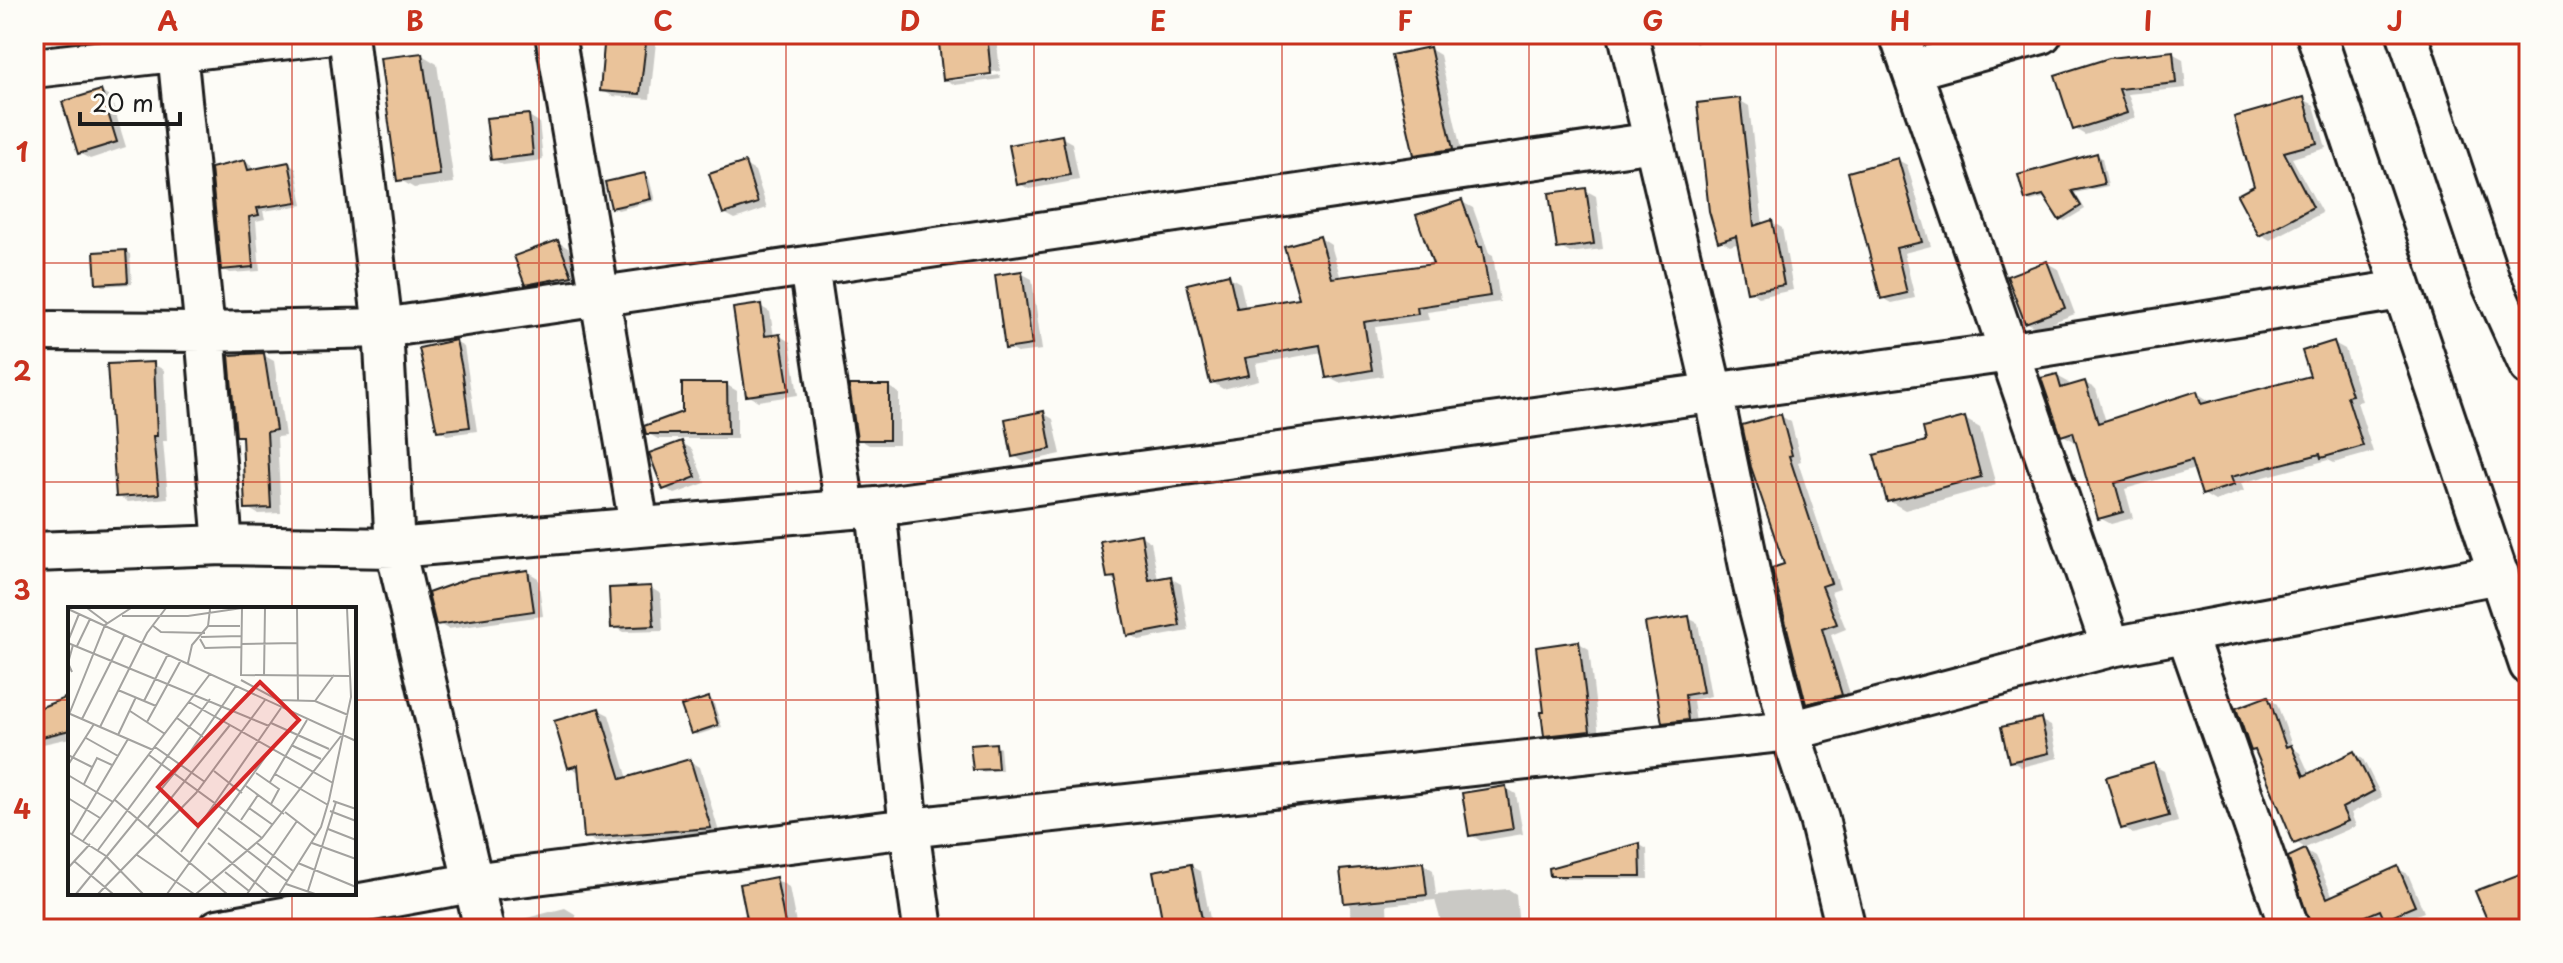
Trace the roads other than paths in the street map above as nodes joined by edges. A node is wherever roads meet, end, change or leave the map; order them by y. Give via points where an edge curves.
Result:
1 (333, 34) edge
2 (348, 34) edge
3 (555, 34) edge
4 (1628, 34) edge
5 (1899, 34) edge
6 (2042, 34) edge
7 (2316, 34) edge
8 (2407, 34) edge
9 (177, 51) junction
10 (34, 68) edge
11 (1912, 70) junction
12 (1654, 142) junction
13 (809, 266) junction
14 (2401, 290) junction
15 (599, 297) junction
16 (383, 328) junction
17 (34, 331) edge
18 (205, 332) junction
19 (2011, 352) junction
20 (2529, 366) edge
21 (1713, 392) junction
22 (861, 508) junction
23 (639, 526) junction
24 (223, 545) junction
25 (395, 548) junction
26 (34, 552) edge
27 (2499, 574) junction
28 (2186, 633) junction
29 (2111, 647) junction
30 (2529, 665) edge
31 (1790, 731) junction
32 (909, 828) junction
33 (471, 883) junction
34 (218, 929) edge
35 (484, 929) edge
36 (923, 929) edge
37 (1846, 929) edge
38 (2290, 929) edge

1 - 9 street
2 - 16 street
3 - 15 street
4 - 12 street
5 - 11 street
6 - 11 street
7 - 14 street
8 - 20 street via 2490,280
9 - 10 street
9 - 18 street
11 - 19 street
12 - 13 street
12 - 21 street
13 - 15 street
13 - 22 street
14 - 19 street
14 - 27 street
15 - 16 street
15 - 23 street
16 - 18 street
16 - 25 street
17 - 18 street
18 - 24 street
19 - 21 street
19 - 29 street
21 - 22 street
21 - 31 street
22 - 23 street
22 - 32 street
23 - 25 street
24 - 25 street
24 - 26 street
25 - 33 street
27 - 28 street
27 - 30 street
28 - 29 street
28 - 38 street
29 - 31 street
31 - 32 street
31 - 37 street
32 - 33 street
32 - 36 street
33 - 34 street
33 - 35 street

